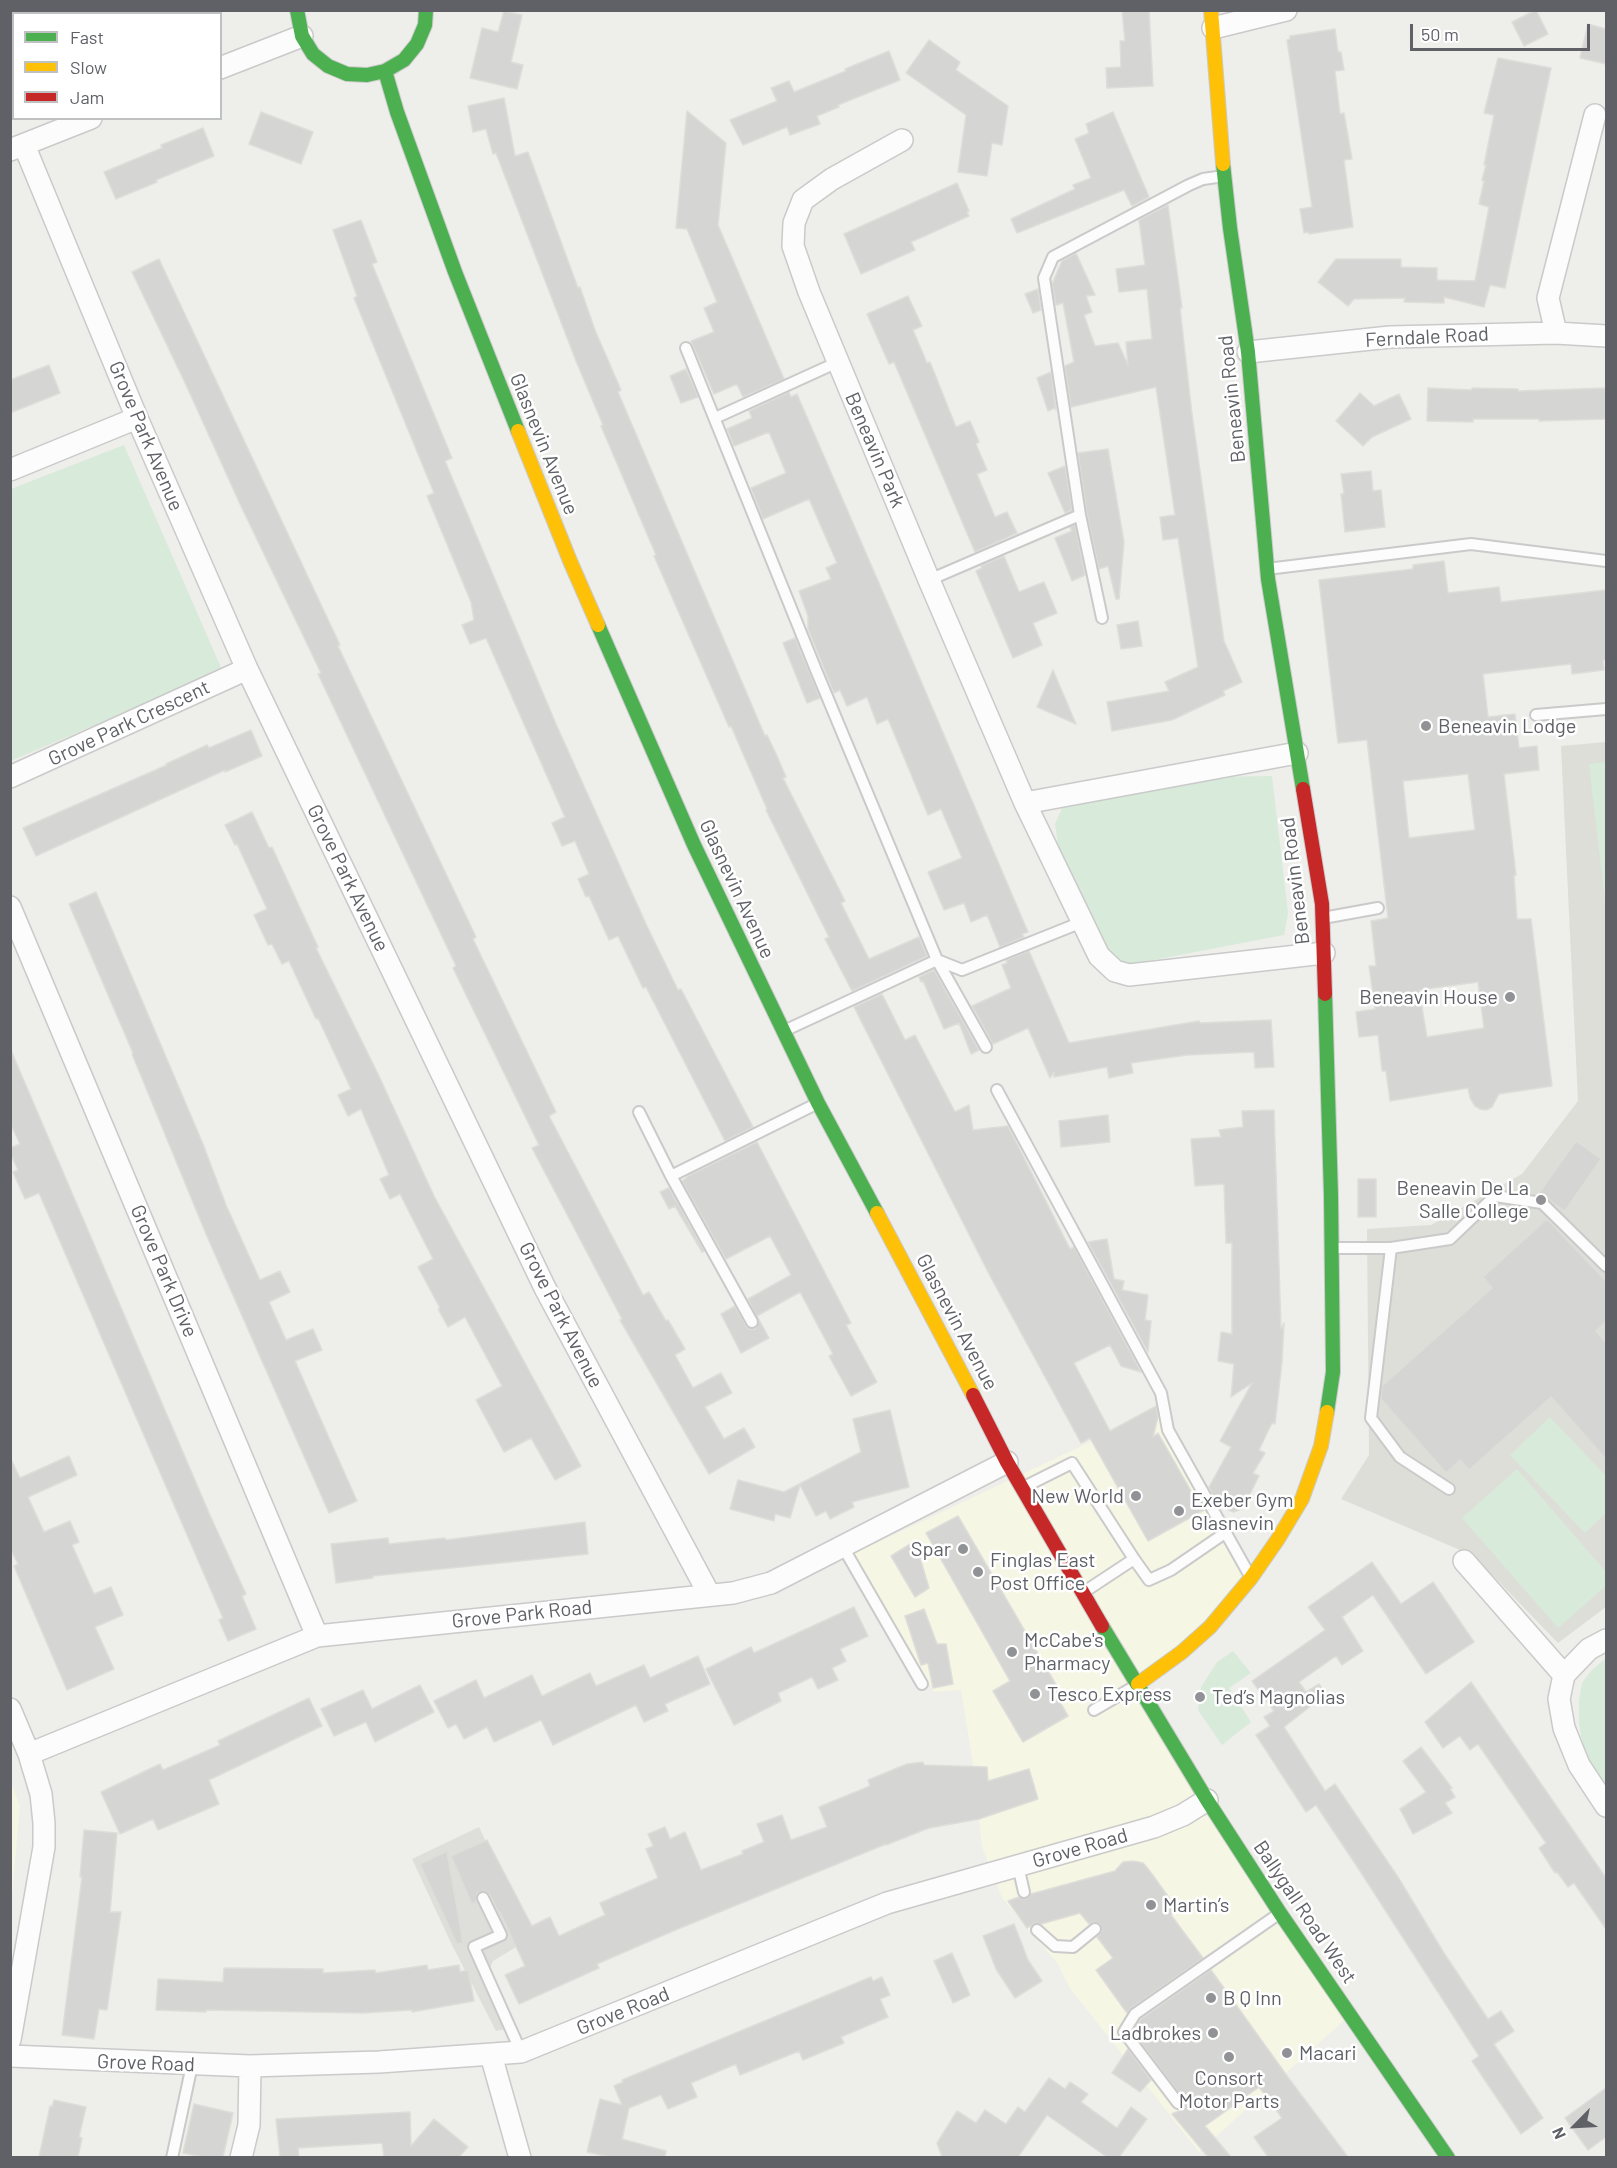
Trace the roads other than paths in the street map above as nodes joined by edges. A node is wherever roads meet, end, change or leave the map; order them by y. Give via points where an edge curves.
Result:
1 (297, 10) edge
2 (426, 10) edge
3 (1286, 10) edge
4 (1212, 19) edge
5 (302, 36) junction
6 (222, 67) edge
7 (385, 71) junction
8 (1595, 114) dead end
9 (86, 120) edge
10 (902, 140) dead end
11 (17, 148) edge
12 (1225, 176) junction
13 (1556, 333) junction
14 (1606, 336) edge
15 (686, 348) dead end
16 (1248, 352) junction
17 (838, 362) junction
18 (137, 418) junction
19 (715, 418) junction
20 (10, 471) edge
21 (1080, 515) junction
22 (1606, 561) edge
23 (1267, 569) junction
24 (929, 580) junction
25 (1102, 618) dead end
26 (248, 669) junction
27 (1606, 709) edge
28 (1536, 715) dead end
29 (1297, 753) junction
30 (10, 777) edge
31 (1025, 803) junction
32 (10, 907) edge
33 (1378, 908) dead end
34 (1323, 918) junction
35 (1082, 922) junction
36 (1324, 953) junction
37 (937, 960) junction
38 (783, 1032) junction
39 (986, 1047) dead end
40 (997, 1090) dead end
41 (818, 1103) junction
42 (639, 1112) dead end
43 (670, 1176) junction
44 (1332, 1248) junction
45 (1391, 1248) junction
46 (1606, 1266) edge
47 (752, 1322) dead end
48 (1008, 1462) junction
49 (1022, 1488) junction
50 (1449, 1488) dead end
51 (1225, 1533) junction
52 (843, 1547) junction
53 (1134, 1558) junction
54 (1464, 1561) dead end
55 (1251, 1578) junction
56 (1083, 1592) junction
57 (709, 1594) junction
58 (317, 1636) junction
59 (1606, 1640) edge
60 (1564, 1675) junction
61 (922, 1684) dead end
62 (1138, 1684) junction
63 (10, 1710) edge
64 (1094, 1710) dead end
65 (29, 1754) junction
66 (1206, 1800) junction
67 (1606, 1806) edge
68 (1017, 1866) junction
69 (1024, 1892) dead end
70 (483, 1898) dead end
71 (1280, 1913) junction
72 (1095, 1929) dead end
73 (1037, 1930) dead end
74 (10, 2040) edge
75 (520, 2052) junction
76 (491, 2055) junction
77 (10, 2056) edge
78 (192, 2065) junction
79 (250, 2066) junction
80 (1179, 2103) dead end
81 (172, 2157) edge
82 (241, 2157) edge
83 (520, 2157) edge
84 (1448, 2157) edge

1 - 5 main road
2 - 7 main road via 417,44 404,60
3 - 4 street
4 - 12 main road, Beneavin Road
5 - 6 street
5 - 7 main road via 313,54 328,66 347,74
7 - 38 main road, Glasnevin Avenue via 455,273 570,561 694,845
8 - 13 street via 1548,298
9 - 11 street
10 - 17 street, Beneavin Park via 803,200 794,223 793,246
11 - 18 street, Grove Park Avenue
12 - 16 main road, Beneavin Road
12 - 21 lane via 1189,185 1053,257 1044,278
13 - 14 street, Ferndale Road
13 - 16 street, Ferndale Road via 1390,337
15 - 19 lane
16 - 23 main road, Beneavin Road
17 - 19 lane
17 - 24 street, Beneavin Park
18 - 20 street
18 - 26 street, Grove Park Avenue
19 - 37 lane
21 - 24 lane
21 - 25 lane
22 - 23 lane via 1471,544
23 - 29 main road, Beneavin Road
24 - 31 street, Beneavin Park
26 - 30 street, Grove Park Crescent
26 - 57 street, Grove Park Avenue via 545,1288
27 - 28 lane
29 - 31 street
29 - 34 main road, Beneavin Road
31 - 35 street, Beneavin Park
32 - 58 street, Grove Park Drive
33 - 34 lane
34 - 36 main road, Beneavin Road
35 - 36 street, Beneavin Park via 1099,956 1115,971 1129,975
35 - 37 lane via 962,970
36 - 44 main road, Beneavin Road
37 - 38 lane
37 - 39 lane
38 - 41 main road, Glasnevin Avenue
40 - 51 lane via 1161,1393 1168,1430
41 - 43 lane
41 - 48 main road, Glasnevin Avenue
42 - 43 lane
43 - 47 lane
44 - 45 lane
44 - 55 main road, Beneavin Road via 1333,1372 1321,1446 1302,1499
45 - 46 lane via 1450,1239 1495,1196 1542,1203
45 - 50 lane via 1371,1418 1400,1457
48 - 49 main road, Glasnevin Avenue
48 - 52 street, Grove Park Road
49 - 53 lane via 1072,1463
49 - 56 main road, Glasnevin Avenue
51 - 53 lane via 1171,1570 1149,1580
51 - 55 lane
52 - 57 street, Grove Park Road via 771,1583 733,1593
52 - 61 lane
53 - 56 lane
54 - 60 street
55 - 62 main road, Beneavin Road via 1210,1627
56 - 62 main road, Glasnevin Avenue
57 - 58 street, Grove Park Road
58 - 65 street, Grove Park Road
59 - 60 street via 1589,1649
60 - 67 street via 1559,1699 1564,1728 1579,1765
62 - 64 lane
62 - 66 main road, Ballygall Road West
63 - 65 street
65 - 74 street via 41,1794 44,1847
66 - 68 street, Grove Road via 1154,1827
66 - 71 main road, Ballygall Road West
68 - 69 lane
68 - 75 street, Grove Road via 887,1903
70 - 75 lane via 501,1935 474,1947
71 - 80 lane via 1135,2014 1124,2032
71 - 84 main road, Ballygall Road West
72 - 73 lane via 1073,1947 1055,1946
75 - 76 street, Grove Road
76 - 79 street, Grove Road
76 - 83 street
77 - 78 street, Grove Road
78 - 79 street, Grove Road
78 - 81 lane
79 - 82 street via 249,2125

